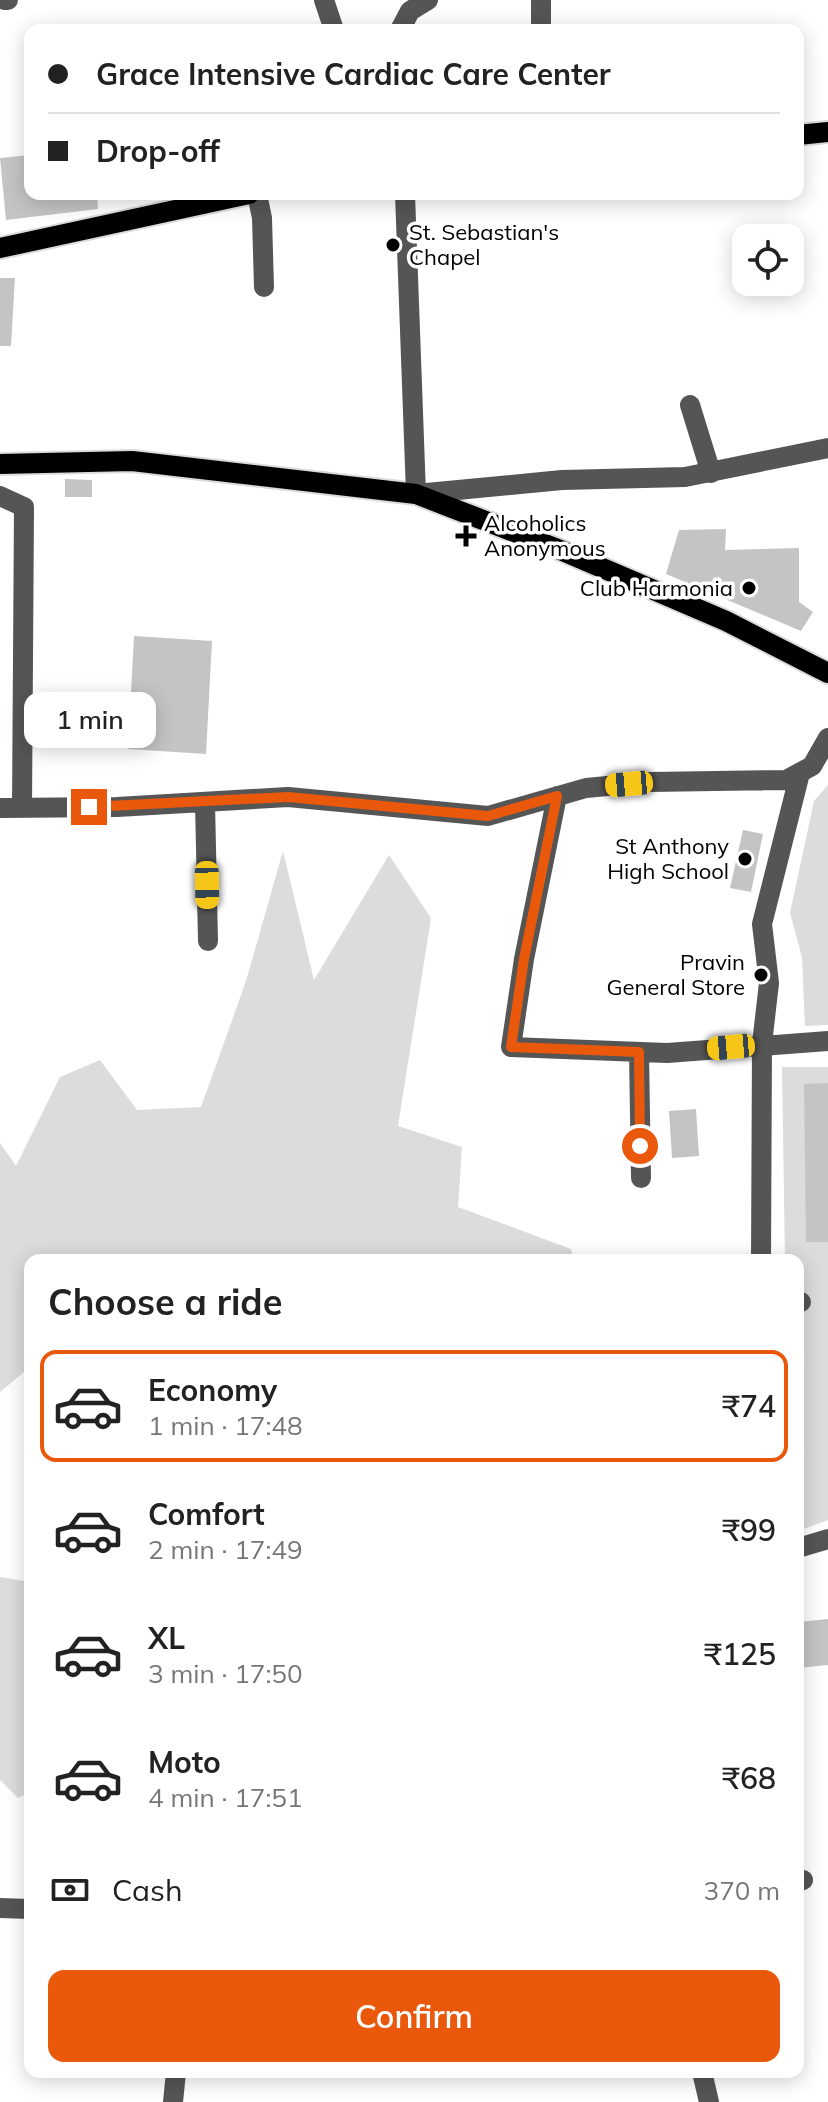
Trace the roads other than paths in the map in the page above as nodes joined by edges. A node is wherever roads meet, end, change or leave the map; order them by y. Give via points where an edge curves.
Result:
1 (324, 0) edge
2 (428, 0) edge
3 (541, 0) edge
4 (332, 24) edge
5 (403, 24) edge
6 (541, 24) edge
7 (828, 132) edge
8 (804, 134) edge
9 (221, 200) edge
10 (258, 200) edge
11 (405, 200) edge
12 (0, 248) edge
13 (264, 287) dead end
14 (690, 405) dead end
15 (828, 448) edge
16 (0, 464) edge
17 (711, 473) junction
18 (416, 494) junction
19 (0, 496) edge
20 (828, 673) edge
21 (828, 738) edge
22 (800, 773) junction
23 (557, 796) junction
24 (205, 802) junction
25 (0, 808) edge
26 (22, 808) junction
27 (208, 941) dead end
28 (828, 1041) edge
29 (762, 1044) junction
30 (639, 1052) junction
31 (641, 1178) dead end
32 (761, 1254) edge
33 (828, 1539) edge
34 (804, 1546) edge
35 (0, 1908) edge
36 (24, 1909) edge
37 (175, 2078) edge
38 (703, 2078) edge
39 (173, 2102) edge
40 (709, 2102) edge

1 - 4 street
2 - 5 street via 410,11
3 - 6 street
7 - 8 main road
9 - 12 main road
10 - 13 street
11 - 18 street
14 - 17 street
15 - 17 street
16 - 18 main road via 132,461
17 - 18 street
18 - 20 main road via 712,615
19 - 26 street via 24,507
21 - 22 street via 812,766
22 - 23 street via 786,780 650,782
22 - 29 street via 762,924 769,983
23 - 24 street via 488,816 288,797
23 - 30 street via 511,1047
24 - 26 street
24 - 27 street
25 - 26 street
28 - 29 street
29 - 30 street
29 - 32 street
30 - 31 street
33 - 34 street
35 - 36 street
37 - 39 street
38 - 40 street

